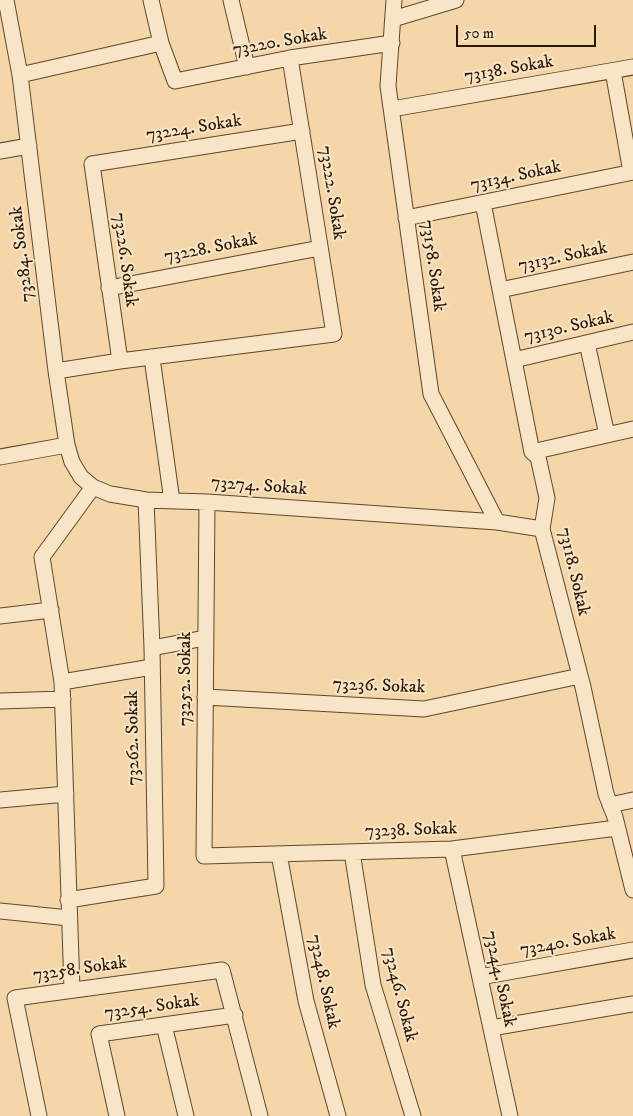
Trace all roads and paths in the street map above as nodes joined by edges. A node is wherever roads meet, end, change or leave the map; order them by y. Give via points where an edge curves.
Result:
1 (6, 0) edge
2 (151, 0) edge
3 (231, 0) edge
4 (394, 0) edge
5 (456, 0) edge
6 (393, 19) junction
7 (161, 43) junction
8 (392, 43) junction
9 (7, 45) edge
10 (290, 58) junction
11 (633, 67) edge
12 (247, 68) junction
13 (613, 71) junction
14 (20, 76) junction
15 (392, 109) junction
16 (302, 131) junction
17 (29, 146) junction
18 (0, 151) edge
19 (92, 164) joint
20 (632, 172) edge
21 (483, 203) junction
22 (406, 218) junction
23 (320, 248) junction
24 (633, 262) edge
25 (109, 288) junction
26 (500, 290) junction
27 (633, 332) edge
28 (586, 343) junction
29 (152, 358) junction
30 (514, 360) junction
31 (120, 361) junction
32 (56, 372) junction
33 (633, 429) edge
34 (607, 435) junction
35 (67, 445) junction
36 (532, 452) junction
37 (0, 457) edge
38 (93, 488) junction
39 (146, 500) junction
40 (172, 500) junction
41 (207, 502) junction
42 (497, 522) junction
43 (542, 529) junction
44 (51, 610) junction
45 (0, 616) edge
46 (205, 638) junction
47 (152, 648) junction
48 (152, 667) junction
49 (580, 676) junction
50 (62, 682) junction
51 (205, 697) junction
52 (63, 699) junction
53 (0, 701) edge
54 (66, 794) junction
55 (0, 800) edge
56 (633, 800) edge
57 (610, 805) junction
58 (617, 828) junction
59 (452, 849) junction
60 (352, 852) junction
61 (279, 854) junction
62 (204, 856) joint
63 (629, 859) edge
64 (633, 890) edge
65 (68, 900) junction
66 (0, 911) edge
67 (69, 918) junction
68 (633, 950) edge
69 (480, 977) junction
70 (72, 990) junction
71 (15, 998) junction
72 (0, 1000) edge
73 (633, 1004) edge
74 (235, 1015) junction
75 (164, 1025) junction
76 (491, 1028) junction
77 (39, 1116) edge
78 (117, 1116) edge
79 (186, 1116) edge
80 (260, 1116) edge
81 (338, 1116) edge
82 (413, 1116) edge
83 (510, 1116) edge

1 - 9 street, 73284. Sokak
2 - 7 street
3 - 12 street
4 - 6 street, 73158. Sokak
5 - 6 street
6 - 8 street, 73158. Sokak
7 - 12 street, 73220. Sokak via 175,81
7 - 14 street
8 - 10 street, 73220. Sokak
8 - 15 street, 73158. Sokak via 388,86
9 - 14 street, 73284. Sokak
10 - 12 street, 73220. Sokak
10 - 16 street, 73222. Sokak
11 - 13 street, 73138. Sokak
13 - 15 street, 73138. Sokak
13 - 20 street
14 - 17 street, 73284. Sokak
15 - 22 street, 73158. Sokak
16 - 19 street, 73224. Sokak
16 - 23 street, 73222. Sokak
17 - 18 street
17 - 32 street, 73284. Sokak
19 - 25 street, 73226. Sokak
20 - 21 street, 73134. Sokak
21 - 22 street, 73134. Sokak
21 - 26 street, 73118. Sokak
22 - 42 street, 73158. Sokak via 431,394
23 - 25 street, 73228. Sokak
23 - 29 street, 73222. Sokak via 334,334
24 - 26 street, 73132. Sokak
25 - 31 street, 73226. Sokak
26 - 30 street, 73118. Sokak
27 - 28 street, 73130. Sokak
28 - 30 street, 73130. Sokak
28 - 34 street
29 - 31 street
29 - 40 street
30 - 36 street, 73118. Sokak
31 - 32 street
32 - 35 street, 73284. Sokak
33 - 34 street
34 - 36 street
35 - 37 street
35 - 38 street via 81,477
36 - 43 street, 73118. Sokak via 538,457 547,498
38 - 39 street, 73274. Sokak
38 - 44 street via 42,557
39 - 40 street, 73274. Sokak
39 - 47 street, 73262. Sokak
40 - 41 street, 73274. Sokak
41 - 42 street, 73274. Sokak
41 - 46 street, 73252. Sokak
42 - 43 street, 73274. Sokak
43 - 49 street, 73118. Sokak
44 - 45 street
44 - 50 street
46 - 47 street
46 - 51 street, 73252. Sokak
47 - 48 street, 73262. Sokak
48 - 50 street
48 - 65 street, 73262. Sokak via 156,886
49 - 51 street, 73236. Sokak via 424,709
49 - 57 street, 73118. Sokak
50 - 52 street
51 - 62 street, 73252. Sokak
52 - 53 street
52 - 54 street
54 - 55 street
54 - 65 street
56 - 57 street
57 - 58 street, 73118. Sokak
58 - 59 street, 73238. Sokak
58 - 63 street, 73118. Sokak
59 - 60 street, 73238. Sokak
59 - 69 street, 73244. Sokak
60 - 61 street, 73238. Sokak
60 - 82 street, 73246. Sokak via 373,985
61 - 62 street, 73238. Sokak
61 - 81 street, 73248. Sokak via 306,1001
63 - 64 street, 73118. Sokak
65 - 67 street
66 - 67 street
67 - 70 street
68 - 69 street, 73240. Sokak
69 - 76 street, 73244. Sokak
70 - 71 street, 73258. Sokak
70 - 74 street, 73258. Sokak via 222,970
71 - 72 street
71 - 77 street, 73258. Sokak
73 - 76 street
74 - 75 street, 73254. Sokak
74 - 80 street
75 - 78 street, 73254. Sokak via 99,1034
75 - 79 street
76 - 83 street, 73244. Sokak

